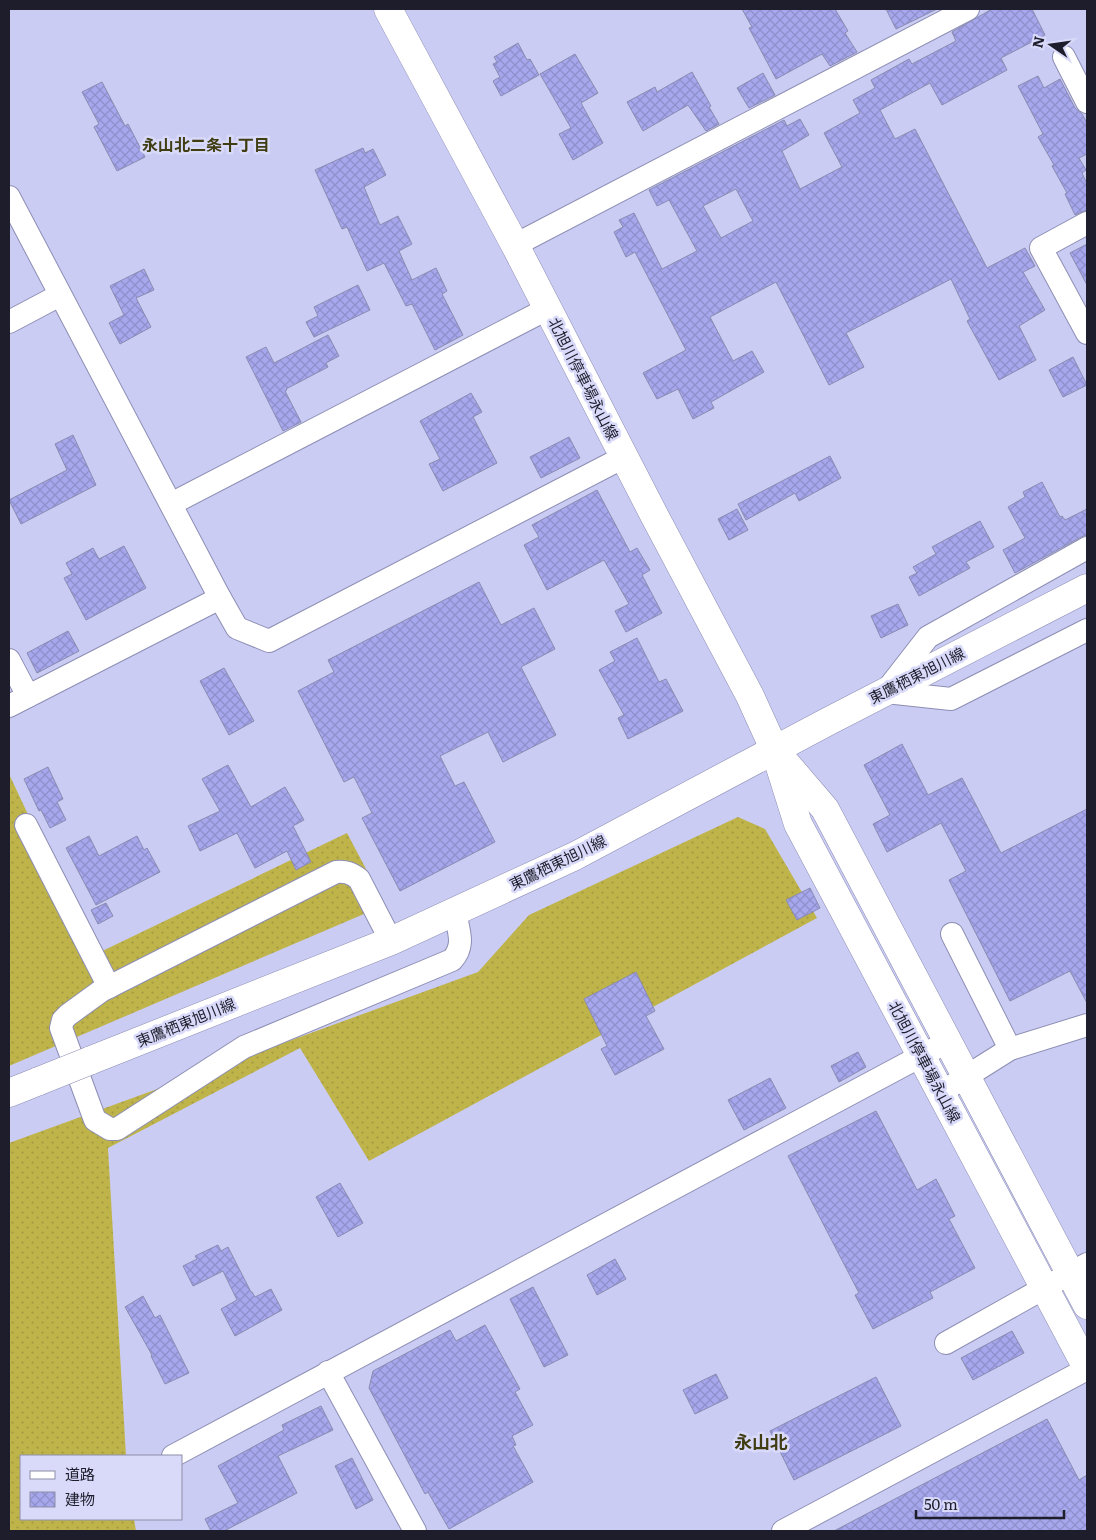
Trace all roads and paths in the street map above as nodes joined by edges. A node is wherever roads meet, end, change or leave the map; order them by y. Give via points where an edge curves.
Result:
1 (388, 9) edge
2 (968, 9) edge
3 (1064, 57) dead end
4 (1087, 102) edge
5 (9, 197) edge
6 (1087, 224) edge
7 (515, 245) junction
8 (60, 295) junction
9 (547, 309) junction
10 (9, 322) edge
11 (1087, 333) edge
12 (624, 457) junction
13 (171, 504) junction
14 (1087, 548) edge
15 (1087, 588) edge
16 (220, 598) junction
17 (1087, 630) edge
18 (9, 660) edge
19 (886, 692) junction
20 (18, 701) edge
21 (775, 751) junction
22 (26, 825) dead end
23 (455, 912) junction
24 (952, 934) dead end
25 (391, 941) junction
26 (109, 987) junction
27 (1087, 1025) edge
28 (949, 1041) junction
29 (1010, 1049) junction
30 (922, 1056) junction
31 (967, 1076) junction
32 (9, 1093) edge
33 (940, 1093) junction
34 (1079, 1268) edge
35 (1044, 1287) junction
36 (1087, 1305) edge
37 (946, 1343) dead end
38 (1087, 1368) edge
39 (328, 1372) junction
40 (175, 1455) edge
41 (415, 1531) edge
42 (783, 1531) edge

1 - 7 main road, 北旭川停車場永山線
2 - 7 street
3 - 4 street
5 - 8 street
6 - 11 street via 1041,248
7 - 9 main road, 北旭川停車場永山線
8 - 10 street
8 - 13 street
9 - 12 main road, 北旭川停車場永山線
9 - 13 street
12 - 16 street via 270,640 237,628
12 - 21 main road, 北旭川停車場永山線 via 750,696
13 - 16 street
14 - 19 street via 928,638
15 - 19 main road, 東鷹栖東旭川線
16 - 20 street
17 - 19 street via 951,699
18 - 20 street
19 - 21 main road, 東鷹栖東旭川線
21 - 23 main road, 東鷹栖東旭川線 via 575,856
21 - 28 main road, 北旭川停車場永山線 via 825,809
21 - 30 main road, 北旭川停車場永山線 via 798,824
22 - 26 street
23 - 25 main road, 東鷹栖東旭川線
23 - 26 street via 461,943 452,960 244,1047 117,1129 110,1129 95,1120 61,1028 68,1015
24 - 29 street
25 - 26 street via 359,879 351,873 336,872
25 - 32 main road, 東鷹栖東旭川線, bridge
27 - 29 street
28 - 30 street
28 - 31 main road, 北旭川停車場永山線
29 - 31 street
30 - 33 main road, 北旭川停車場永山線
30 - 39 street
31 - 33 street
31 - 34 main road, 北旭川停車場永山線
33 - 35 main road, 北旭川停車場永山線
34 - 35 street
34 - 36 main road, 北旭川停車場永山線
35 - 37 street
35 - 38 main road, 北旭川停車場永山線
38 - 42 street
39 - 40 street
39 - 41 street

